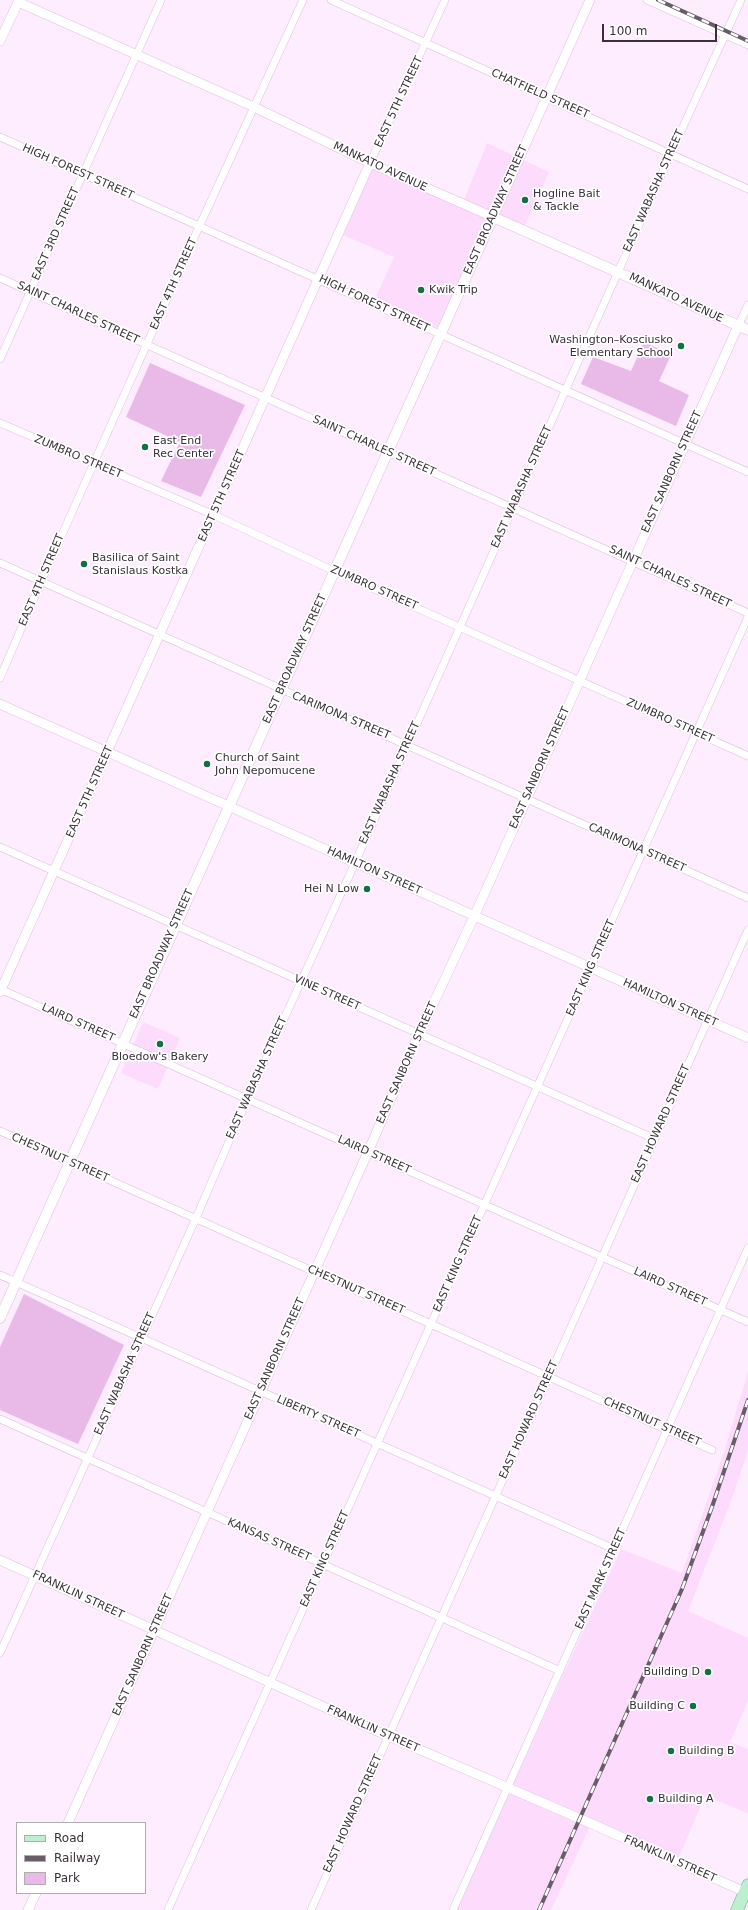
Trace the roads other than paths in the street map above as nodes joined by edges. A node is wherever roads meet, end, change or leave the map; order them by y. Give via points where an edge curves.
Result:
1 (161, 0) edge
2 (302, 0) edge
3 (331, 0) edge
4 (445, 0) edge
5 (590, 0) edge
6 (647, 0) edge
7 (741, 0) edge
8 (17, 1) edge
9 (725, 35) junction
10 (0, 41) edge
11 (426, 43) junction
12 (748, 45) edge
13 (137, 54) junction
14 (546, 97) junction
15 (254, 107) junction
16 (0, 137) edge
17 (671, 153) junction
18 (370, 163) junction
19 (83, 174) junction
20 (748, 189) edge
21 (492, 217) junction
22 (200, 226) junction
23 (618, 272) junction
24 (0, 278) edge
25 (318, 279) junction
26 (30, 291) junction
27 (748, 305) edge
28 (738, 326) junction
29 (748, 330) edge
30 (440, 335) junction
31 (147, 345) junction
32 (0, 359) edge
33 (564, 390) junction
34 (266, 398) junction
35 (0, 423) edge
36 (685, 444) junction
37 (387, 452) junction
38 (94, 463) junction
39 (748, 472) edge
40 (513, 507) junction
41 (214, 515) junction
42 (632, 560) junction
43 (0, 563) edge
44 (334, 571) junction
45 (42, 582) junction
46 (748, 613) edge
47 (748, 617) edge
48 (459, 626) junction
49 (161, 634) junction
50 (0, 678) edge
51 (580, 680) junction
52 (281, 690) junction
53 (0, 704) edge
54 (696, 733) junction
55 (407, 744) junction
56 (108, 752) junction
57 (748, 756) edge
58 (526, 800) junction
59 (229, 806) junction
60 (0, 847) edge
61 (643, 851) junction
62 (355, 862) junction
63 (54, 871) junction
64 (748, 898) edge
65 (474, 916) junction
66 (176, 925) junction
67 (748, 930) edge
68 (591, 968) junction
69 (302, 981) junction
70 (0, 990) edge
71 (708, 1020) junction
72 (419, 1034) junction
73 (748, 1038) edge
74 (123, 1043) junction
75 (538, 1086) junction
76 (247, 1098) junction
77 (0, 1130) edge
78 (655, 1139) junction
79 (368, 1152) junction
80 (70, 1162) junction
81 (485, 1204) junction
82 (196, 1218) junction
83 (748, 1248) edge
84 (602, 1257) junction
85 (315, 1271) junction
86 (0, 1275) edge
87 (16, 1282) junction
88 (720, 1309) junction
89 (0, 1318) edge
90 (748, 1322) edge
91 (431, 1323) junction
92 (141, 1338) junction
93 (549, 1376) junction
94 (262, 1392) junction
95 (0, 1419) edge
96 (667, 1429) junction
97 (377, 1443) junction
98 (712, 1450) dead end
99 (87, 1458) junction
100 (495, 1496) junction
101 (206, 1512) junction
102 (614, 1549) junction
103 (0, 1560) edge
104 (323, 1564) junction
105 (36, 1576) junction
106 (441, 1617) junction
107 (155, 1630) junction
108 (0, 1653) edge
109 (560, 1671) junction
110 (270, 1682) junction
111 (388, 1736) junction
112 (507, 1787) junction
113 (68, 1822) edge
114 (747, 1890) edge
115 (36, 1894) edge
116 (28, 1910) edge
117 (168, 1910) edge
118 (311, 1910) edge
119 (453, 1910) edge
120 (736, 1910) edge

1 - 13 street, EAST 3RD STREET
2 - 15 street, EAST 4TH STREET
3 - 11 street, CHATFIELD STREET
4 - 11 street, EAST 5TH STREET
5 - 14 street, EAST BROADWAY STREET
6 - 9 street
7 - 9 street, EAST WABASHA STREET
8 - 10 street
8 - 13 street, MANKATO AVENUE
9 - 12 street
9 - 17 street, EAST WABASHA STREET
11 - 14 street, CHATFIELD STREET
11 - 18 street, EAST 5TH STREET
13 - 15 street, MANKATO AVENUE
13 - 19 street, EAST 3RD STREET
14 - 17 street, CHATFIELD STREET
14 - 21 street, EAST BROADWAY STREET
15 - 18 street, MANKATO AVENUE
15 - 22 street, EAST 4TH STREET
16 - 19 street, HIGH FOREST STREET
17 - 20 street, CHATFIELD STREET
17 - 23 street, EAST WABASHA STREET
18 - 21 street, MANKATO AVENUE
18 - 25 street, EAST 5TH STREET
19 - 22 street, HIGH FOREST STREET
19 - 26 street, EAST 3RD STREET
21 - 23 main road, MANKATO AVENUE
21 - 30 main road, EAST BROADWAY STREET
22 - 25 street, HIGH FOREST STREET
22 - 31 street, EAST 4TH STREET
23 - 28 main road, MANKATO AVENUE
23 - 33 street, EAST WABASHA STREET
24 - 26 street, SAINT CHARLES STREET
25 - 30 street, HIGH FOREST STREET
25 - 34 street, EAST 5TH STREET
26 - 31 street, SAINT CHARLES STREET
26 - 32 street, EAST 3RD STREET
27 - 28 street, EAST SANBORN STREET
28 - 29 main road, MANKATO AVENUE
28 - 36 street, EAST SANBORN STREET
30 - 33 street, HIGH FOREST STREET
30 - 37 main road, EAST BROADWAY STREET
31 - 34 street, SAINT CHARLES STREET
31 - 38 street, EAST 4TH STREET
33 - 36 street, HIGH FOREST STREET
33 - 40 street, EAST WABASHA STREET
34 - 37 street, SAINT CHARLES STREET
34 - 41 street, EAST 5TH STREET
35 - 38 street, ZUMBRO STREET
36 - 39 street, HIGH FOREST STREET
36 - 42 street, EAST SANBORN STREET
37 - 40 street, SAINT CHARLES STREET
37 - 44 main road, EAST BROADWAY STREET
38 - 41 street, ZUMBRO STREET
38 - 45 street, EAST 4TH STREET
40 - 42 street, SAINT CHARLES STREET
40 - 48 street, EAST WABASHA STREET
41 - 44 street, ZUMBRO STREET
41 - 49 street, EAST 5TH STREET
42 - 46 street, SAINT CHARLES STREET
42 - 51 street, EAST SANBORN STREET
43 - 45 street, CARIMONA STREET
44 - 48 street, ZUMBRO STREET
44 - 52 main road, EAST BROADWAY STREET
45 - 49 street, CARIMONA STREET
45 - 50 street, EAST 4TH STREET
47 - 54 street, EAST KING STREET
48 - 51 street, ZUMBRO STREET
48 - 55 street, EAST WABASHA STREET
49 - 52 street, CARIMONA STREET
49 - 56 street, EAST 5TH STREET
51 - 54 street, ZUMBRO STREET
51 - 58 street, EAST SANBORN STREET
52 - 55 street, CARIMONA STREET
52 - 59 main road, EAST BROADWAY STREET
53 - 56 street, HAMILTON STREET
54 - 57 street, ZUMBRO STREET
54 - 61 street, EAST KING STREET
55 - 58 street, CARIMONA STREET
55 - 62 street, EAST WABASHA STREET
56 - 59 street, HAMILTON STREET
56 - 63 street, EAST 5TH STREET
58 - 61 street, CARIMONA STREET
58 - 65 street, EAST SANBORN STREET
59 - 62 street, HAMILTON STREET
59 - 66 main road, EAST BROADWAY STREET
60 - 63 street, VINE STREET
61 - 64 street, CARIMONA STREET
61 - 68 street, EAST KING STREET
62 - 65 street, HAMILTON STREET
62 - 69 street, EAST WABASHA STREET
63 - 66 street, VINE STREET
63 - 70 street, EAST 5TH STREET
65 - 68 street, HAMILTON STREET
65 - 72 street, EAST SANBORN STREET
66 - 69 street, VINE STREET
66 - 74 main road, EAST BROADWAY STREET
67 - 71 street, EAST HOWARD STREET
68 - 71 street, HAMILTON STREET
68 - 75 street, EAST KING STREET
69 - 72 street, VINE STREET
69 - 76 street, EAST WABASHA STREET
70 - 74 street, LAIRD STREET
71 - 73 street, HAMILTON STREET
71 - 78 street, EAST HOWARD STREET
72 - 75 street, VINE STREET
72 - 79 street, EAST SANBORN STREET
74 - 76 street, LAIRD STREET
74 - 80 main road, EAST BROADWAY STREET
75 - 78 street, VINE STREET
75 - 81 street, EAST KING STREET
76 - 79 street, LAIRD STREET
76 - 82 street, EAST WABASHA STREET
77 - 80 street, CHESTNUT STREET
78 - 84 street, EAST HOWARD STREET
79 - 81 street, LAIRD STREET
79 - 85 street, EAST SANBORN STREET
80 - 82 street, CHESTNUT STREET
80 - 87 main road, EAST BROADWAY STREET
81 - 84 street, LAIRD STREET
81 - 91 street, EAST KING STREET
82 - 85 street, CHESTNUT STREET
82 - 92 street, EAST WABASHA STREET
83 - 88 street, EAST MARK STREET
84 - 88 street, LAIRD STREET
84 - 93 street, EAST HOWARD STREET
85 - 91 street, CHESTNUT STREET
85 - 94 street, EAST SANBORN STREET
86 - 87 street, LIBERTY STREET
87 - 89 main road, EAST BROADWAY STREET
87 - 92 street, LIBERTY STREET
88 - 90 street, LAIRD STREET
88 - 96 street, EAST MARK STREET
91 - 93 street, CHESTNUT STREET
91 - 97 street, EAST KING STREET
92 - 94 street, LIBERTY STREET
92 - 99 street, EAST WABASHA STREET
93 - 96 street, CHESTNUT STREET
93 - 100 street, EAST HOWARD STREET
94 - 97 street, LIBERTY STREET
94 - 101 street, EAST SANBORN STREET
95 - 99 street, KANSAS STREET
96 - 98 street, CHESTNUT STREET
96 - 102 street, EAST MARK STREET
97 - 100 street, LIBERTY STREET
97 - 104 street, EAST KING STREET
99 - 101 street, KANSAS STREET
99 - 105 street, EAST WABASHA STREET
100 - 102 street, LIBERTY STREET
100 - 106 street, EAST HOWARD STREET
101 - 104 street, KANSAS STREET
101 - 107 street, EAST SANBORN STREET
102 - 109 street, EAST MARK STREET
103 - 105 street, FRANKLIN STREET
104 - 106 street, KANSAS STREET
104 - 110 street, EAST KING STREET
105 - 107 street, FRANKLIN STREET
105 - 108 street, EAST WABASHA STREET
106 - 109 street, KANSAS STREET
106 - 111 street, EAST HOWARD STREET
107 - 110 street, FRANKLIN STREET
107 - 113 street, EAST SANBORN STREET
109 - 112 street, EAST MARK STREET
110 - 111 street, FRANKLIN STREET
110 - 117 street, EAST KING STREET
111 - 112 street, FRANKLIN STREET
111 - 118 street, EAST HOWARD STREET
112 - 114 street, FRANKLIN STREET
112 - 119 street, EAST MARK STREET
114 - 120 main road
115 - 116 street

